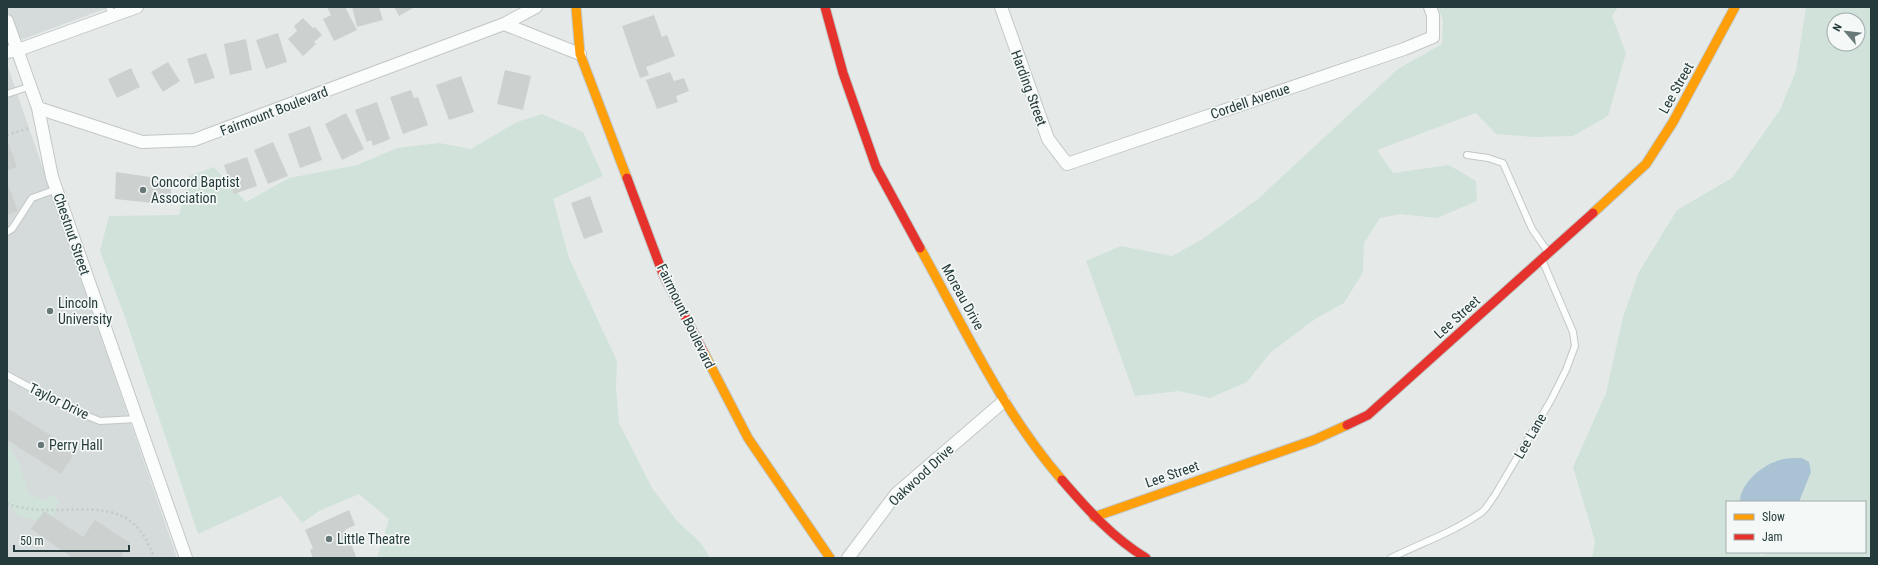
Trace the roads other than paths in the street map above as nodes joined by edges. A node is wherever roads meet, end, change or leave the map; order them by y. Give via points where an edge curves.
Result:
1 (137, 7) edge
2 (536, 7) edge
3 (576, 7) edge
4 (825, 7) edge
5 (1001, 7) edge
6 (1430, 7) edge
7 (1735, 7) edge
8 (111, 11) edge
9 (7, 21) edge
10 (504, 24) junction
11 (12, 51) edge
12 (580, 54) junction
13 (31, 86) junction
14 (7, 94) edge
15 (38, 108) junction
16 (1467, 155) dead end
17 (1067, 164) joint
18 (57, 189) junction
19 (7, 232) edge
20 (1549, 254) junction
21 (1542, 260) junction
22 (7, 375) edge
23 (1004, 401) junction
24 (137, 419) junction
25 (1094, 517) junction
26 (186, 558) edge
27 (830, 558) edge
28 (848, 558) edge
29 (1146, 558) edge
30 (1391, 558) edge

1 - 8 street
2 - 10 street, Fairmount Boulevard
3 - 12 street, Fairmount Boulevard
4 - 23 street, Moreau Drive via 843,73 876,167
5 - 17 street, Harding Street via 1048,139
6 - 17 street, Cordell Avenue via 1433,15 1433,37 1396,52
7 - 20 street, Lee Street via 1673,122 1646,164
8 - 11 street
9 - 11 street, Chestnut Street
10 - 12 street
10 - 15 street, Fairmount Boulevard via 194,140 142,142
11 - 13 street, Chestnut Street
12 - 27 street, Fairmount Boulevard via 663,274 748,438
13 - 14 lane
13 - 15 street, Chestnut Street
15 - 18 street, Chestnut Street via 52,177
16 - 20 lane via 1502,163 1532,229
18 - 19 lane via 32,198 12,229
18 - 24 street, Chestnut Street
20 - 21 street, Lee Street
21 - 25 street, Lee Street via 1368,415 1314,440
21 - 30 lane, Lee Lane via 1573,332 1575,346 1566,370 1495,495 1483,511 1440,536
22 - 24 lane, Taylor Drive via 68,408 100,421
23 - 25 street, Moreau Drive via 1042,457
23 - 28 street, Oakwood Drive via 896,494
24 - 26 street, Chestnut Street
25 - 29 street, Moreau Drive

